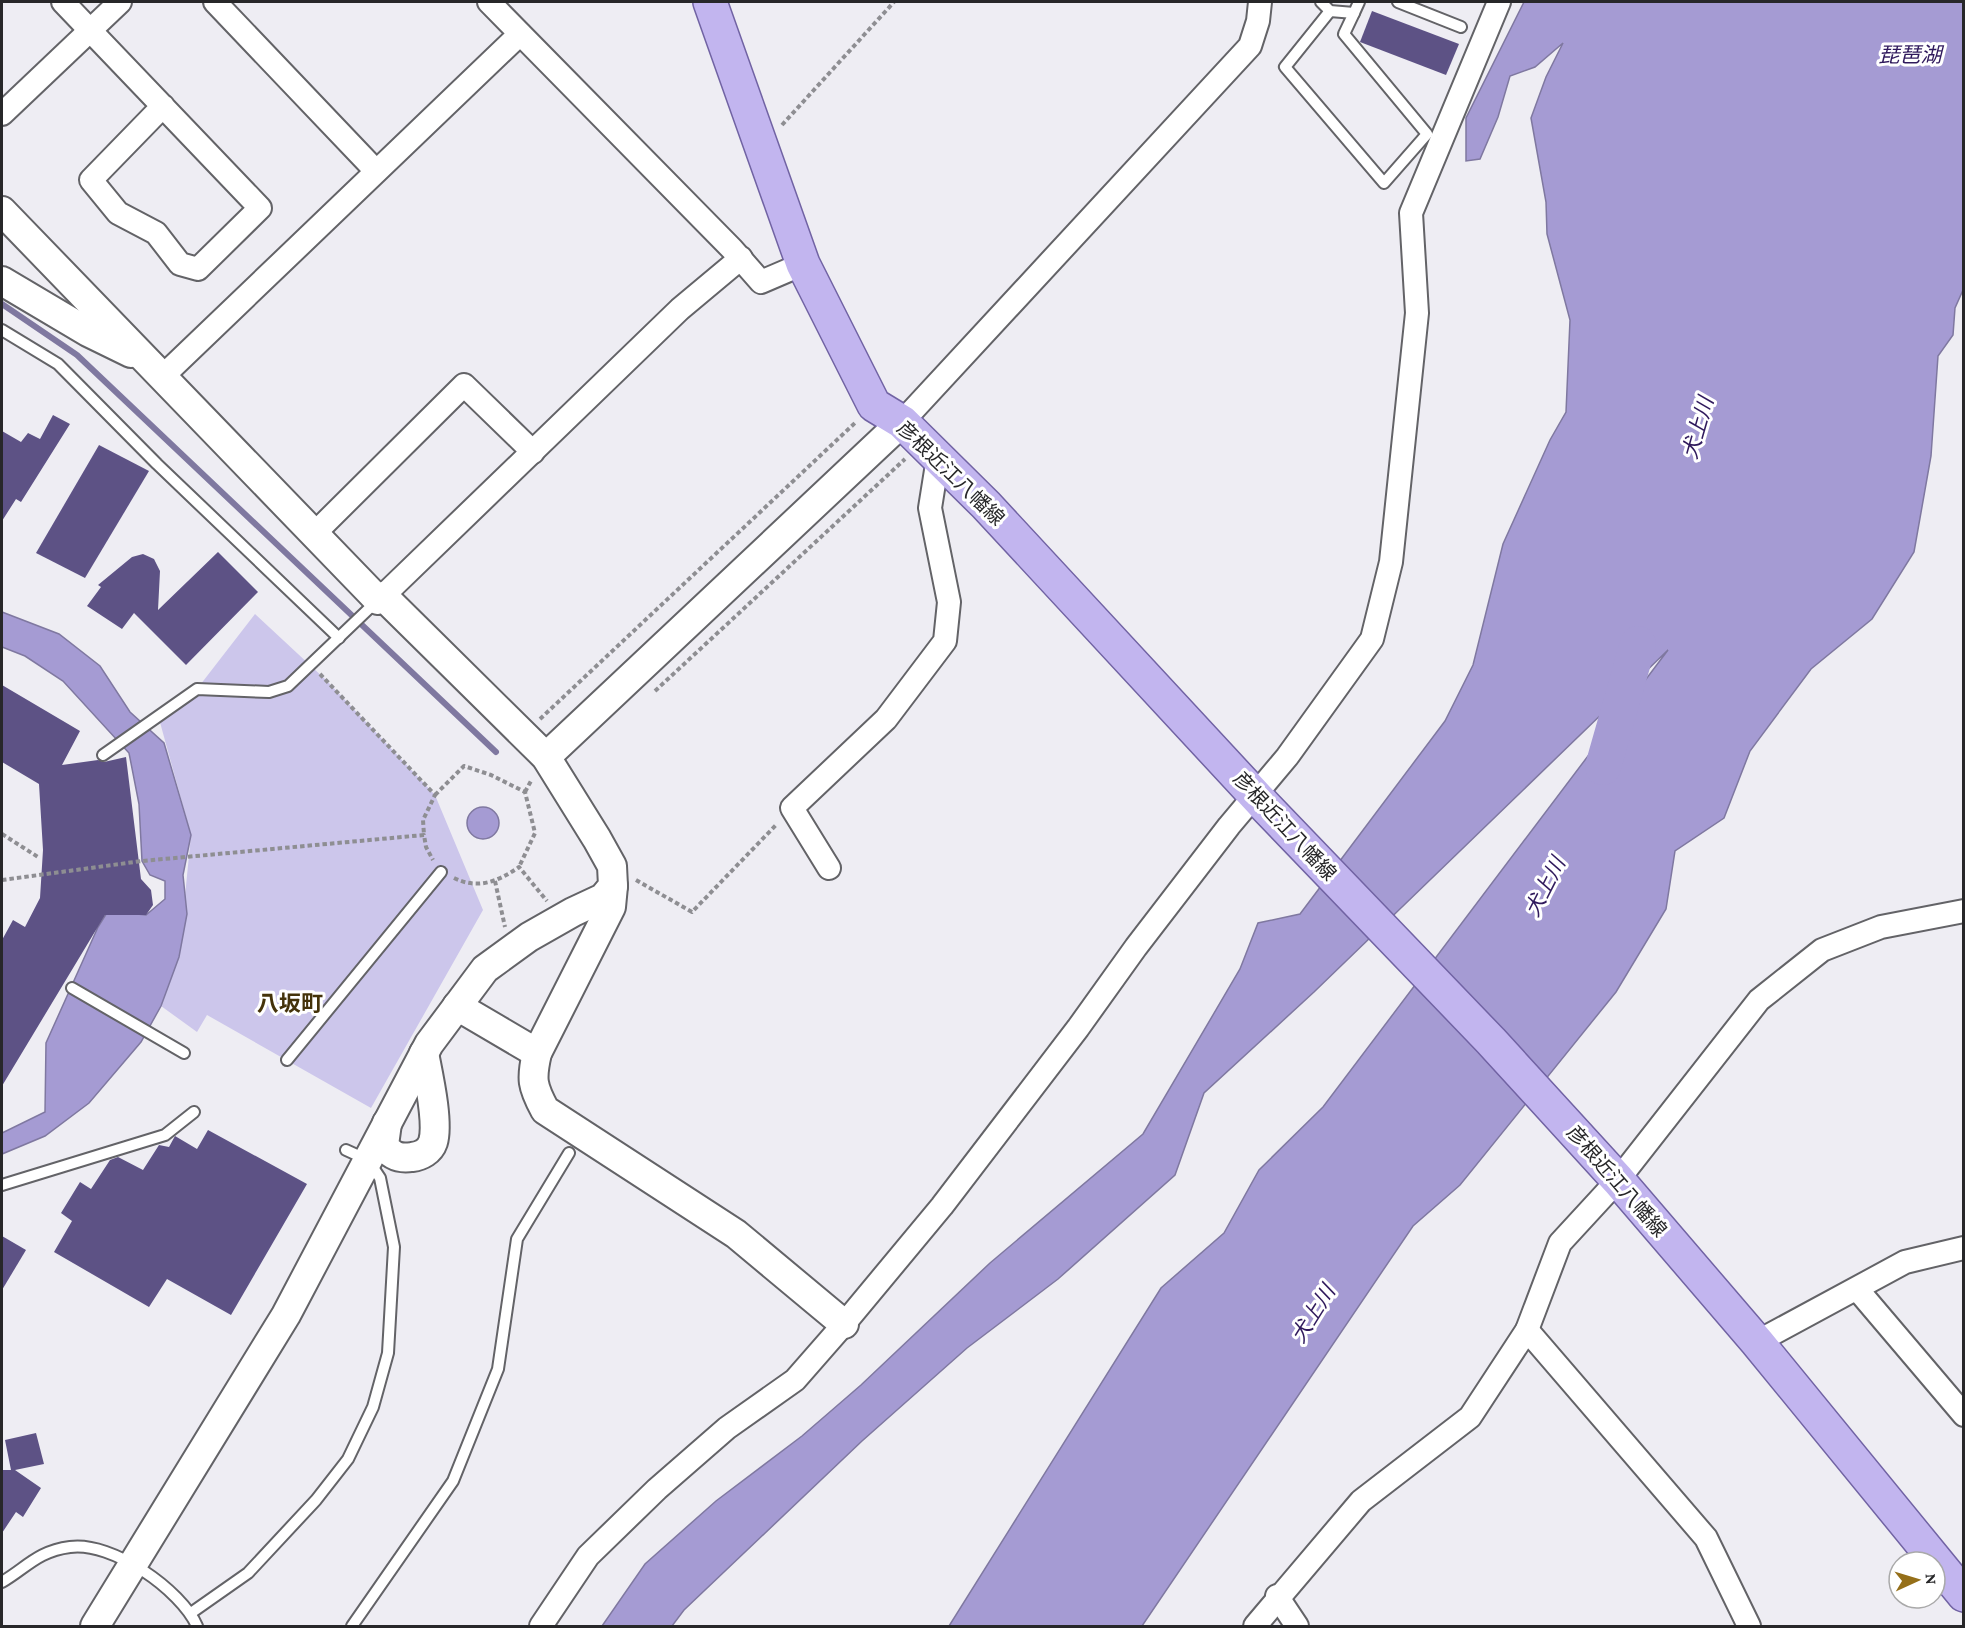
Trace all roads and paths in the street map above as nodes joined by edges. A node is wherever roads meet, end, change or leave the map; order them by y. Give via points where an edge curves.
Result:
1 (63, 2) edge
2 (120, 2) edge
3 (214, 2) edge
4 (489, 2) edge
5 (710, 2) edge
6 (894, 2) edge
7 (1260, 2) edge
8 (1321, 2) edge
9 (1359, 2) edge
10 (1398, 2) edge
11 (1499, 2) edge
12 (1330, 11) junction
13 (1354, 13) junction
14 (1461, 27) dead end
15 (90, 30) junction
16 (520, 34) junction
17 (163, 106) junction
18 (2, 114) edge
19 (761, 148) junction
20 (376, 171) junction
21 (2, 211) edge
22 (741, 258) junction
23 (803, 264) junction
24 (2, 281) edge
25 (2, 330) edge
26 (155, 369) junction
27 (874, 405) junction
28 (921, 441) junction
29 (533, 452) junction
30 (314, 534) junction
31 (380, 598) junction
32 (339, 638) junction
33 (311, 664) junction
34 (646, 699) dead end
35 (523, 735) junction
36 (103, 755) dead end
37 (546, 757) junction
38 (435, 795) junction
39 (1260, 800) junction
40 (792, 808) junction
41 (2, 834) edge
42 (424, 835) junction
43 (38, 857) dead end
44 (519, 867) junction
45 (829, 868) dead end
46 (441, 872) junction
47 (612, 876) junction
48 (2, 880) edge
49 (495, 881) junction
50 (552, 907) dead end
51 (1964, 911) edge
52 (510, 951) junction
53 (72, 988) dead end
54 (457, 1006) junction
55 (184, 1053) dead end
56 (424, 1053) junction
57 (537, 1053) junction
58 (287, 1060) dead end
59 (194, 1112) dead end
60 (387, 1123) junction
61 (569, 1153) dead end
62 (357, 1155) junction
63 (1610, 1171) junction
64 (2, 1185) edge
65 (1964, 1248) edge
66 (1857, 1289) junction
67 (844, 1323) junction
68 (1527, 1330) junction
69 (1757, 1342) junction
70 (1964, 1415) edge
71 (130, 1565) junction
72 (2, 1582) edge
73 (1964, 1594) edge
74 (1277, 1596) junction
75 (191, 1614) junction
76 (95, 1626) edge
77 (197, 1626) edge
78 (352, 1626) edge
79 (541, 1626) edge
80 (1255, 1626) edge
81 (1297, 1626) edge
82 (1749, 1626) edge

1 - 15 street
2 - 15 street
3 - 20 street
4 - 16 street
5 - 19 main road
6 - 19 path
7 - 28 street via 1250,46
8 - 12 lane
9 - 13 lane
10 - 14 lane
11 - 39 street via 1411,213 1417,313 1391,562 1372,639
12 - 13 lane
12 - 13 lane via 1285,67 1384,183 1427,134 1344,34
15 - 17 street
15 - 18 street
16 - 20 street
16 - 22 street
17 - 17 street via 260,208 198,268 180,264 156,233 118,213 91,180
19 - 23 main road
20 - 26 street
21 - 26 street
22 - 23 street via 761,282
22 - 29 street via 680,309
23 - 27 main road
24 - 26 street
25 - 32 lane via 58,364
26 - 30 street
27 - 28 main road, 彦根近江八幡線
27 - 35 path
28 - 34 path
28 - 37 street
28 - 39 main road, 彦根近江八幡線 via 986,505
28 - 40 street via 949,602 945,641 886,719
29 - 30 street via 464,385
29 - 31 street
30 - 31 street
31 - 32 lane
31 - 35 street
32 - 33 lane
33 - 36 lane via 288,686 269,692 197,689
33 - 38 path
35 - 37 street
37 - 47 street
38 - 42 path via 423,820
38 - 44 path via 464,766 525,792 535,832
39 - 63 main road, 彦根近江八幡線
39 - 67 street via 1136,947 942,1206
40 - 45 street
40 - 47 path via 692,912
41 - 43 path
42 - 46 path via 426,847
42 - 48 path via 142,861
44 - 49 path
44 - 50 path
46 - 49 path via 470,885
46 - 58 lane
47 - 52 street via 603,898
47 - 57 street via 611,907
49 - 52 path
51 - 63 street via 1881,927 1822,950 1759,1000
52 - 54 street via 485,969
53 - 55 lane
54 - 56 street
54 - 57 street
56 - 60 street
56 - 60 street via 434,1118 433,1143 419,1155 391,1155 384,1145
57 - 67 street via 531,1077 545,1110 736,1234
59 - 64 lane via 165,1135
60 - 62 street
61 - 78 lane via 517,1239 498,1369 453,1481
62 - 71 street via 286,1316
62 - 75 lane via 380,1178 394,1247 388,1353 373,1407 348,1459 316,1500 248,1573
63 - 68 street via 1560,1243
63 - 69 main road, 彦根近江八幡線
65 - 66 street via 1905,1262
66 - 69 street
66 - 70 street
67 - 79 street via 795,1380 727,1428 588,1556
68 - 74 street via 1470,1417 1361,1501
68 - 82 street via 1706,1538
69 - 73 main road, 彦根近江八幡線
71 - 72 lane via 92,1548 71,1546 41,1555
71 - 75 lane via 165,1586
71 - 76 street
74 - 80 street
74 - 81 street
75 - 77 lane

